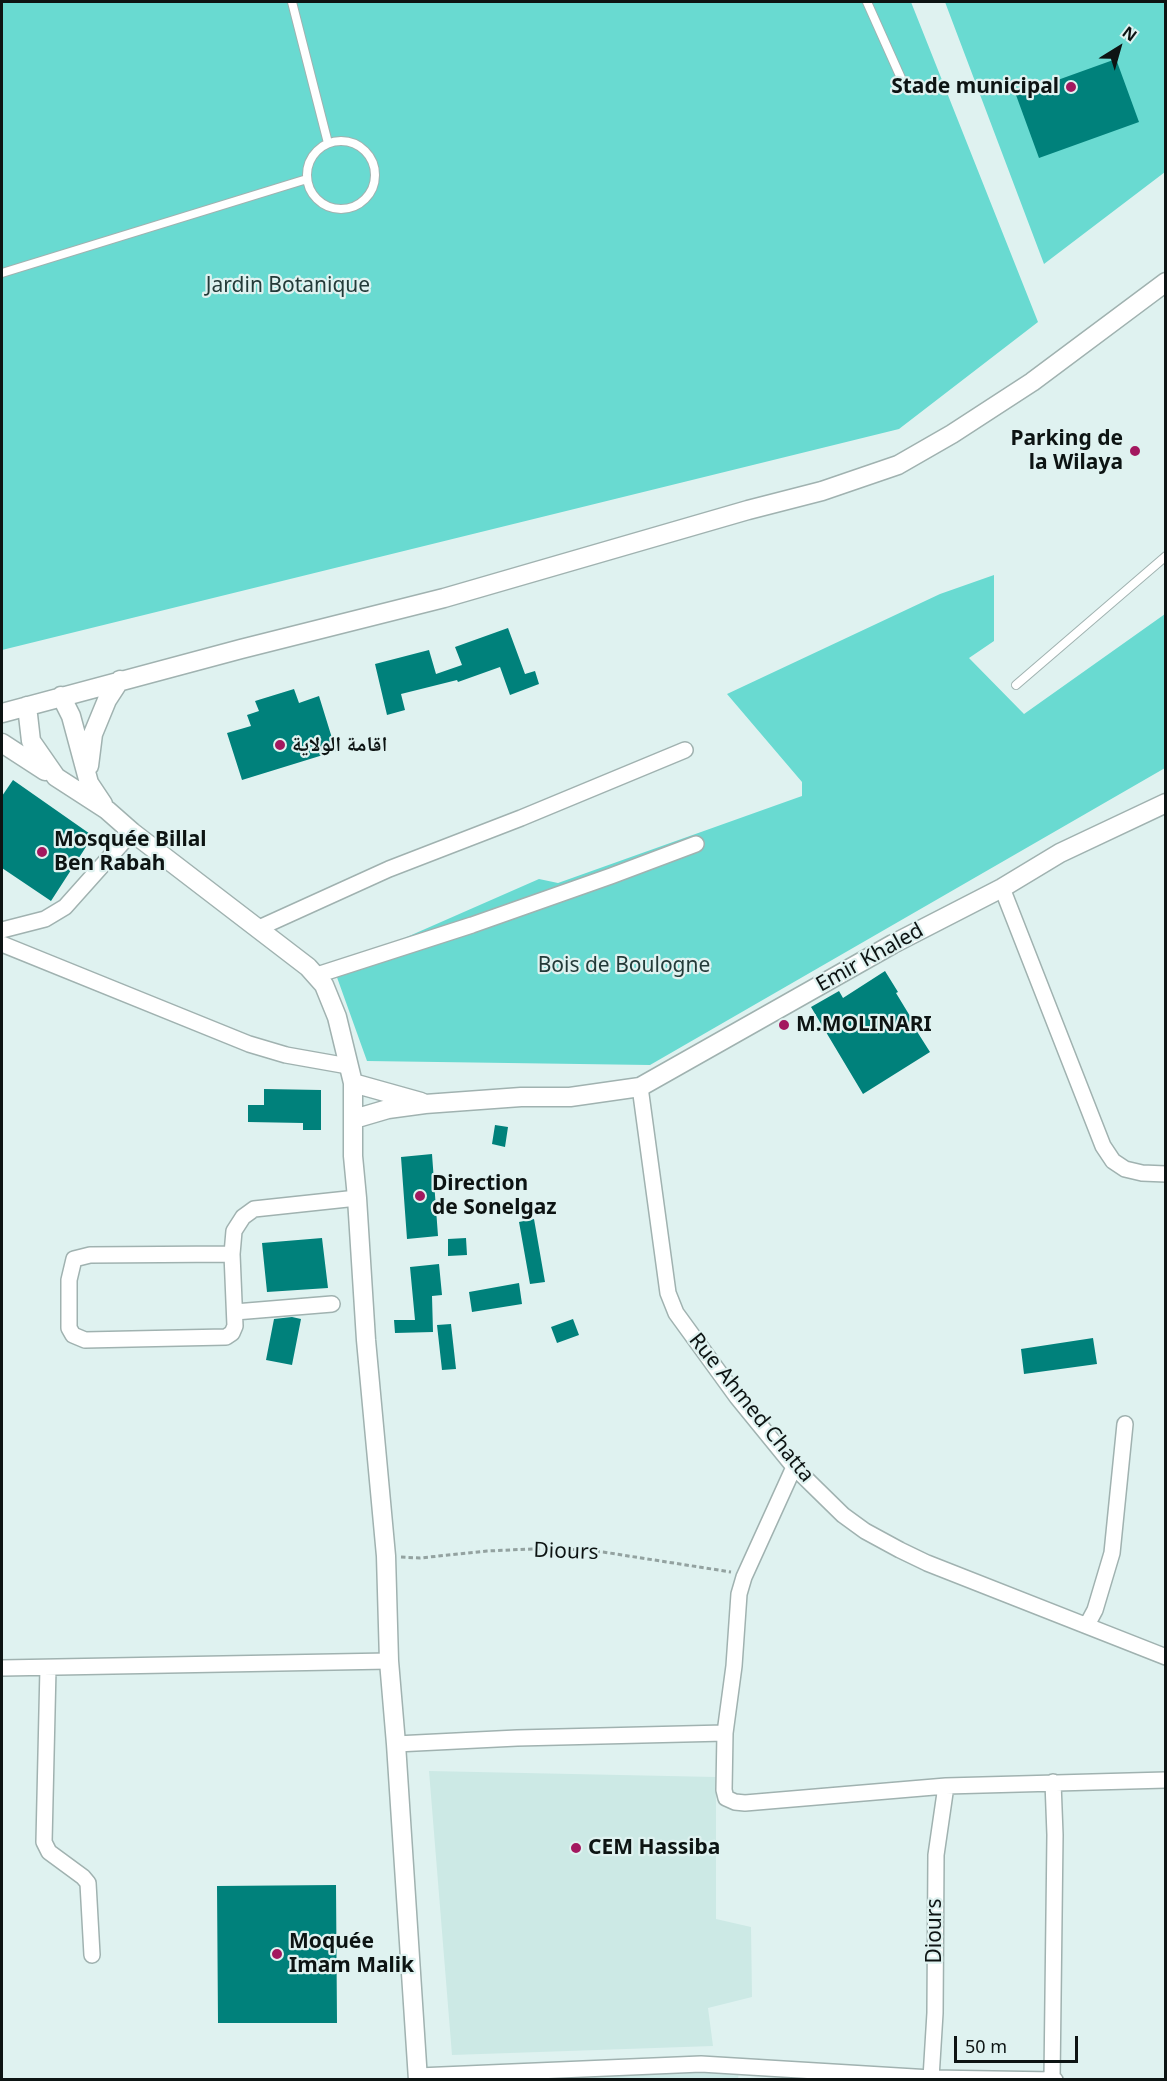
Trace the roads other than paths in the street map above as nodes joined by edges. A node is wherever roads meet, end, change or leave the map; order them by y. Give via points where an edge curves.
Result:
1 (292, 2) edge
2 (867, 2) edge
3 (905, 87) dead end
4 (328, 143) junction
5 (307, 179) junction
6 (2, 273) edge
7 (1166, 282) edge
8 (1166, 556) edge
9 (120, 680) junction
10 (1016, 685) dead end
11 (61, 696) junction
12 (27, 706) junction
13 (2, 713) edge
14 (2, 742) edge
15 (685, 750) dead end
16 (56, 777) junction
17 (89, 783) junction
18 (1166, 803) edge
19 (107, 810) junction
20 (132, 832) junction
21 (696, 844) dead end
22 (1002, 888) junction
23 (259, 928) junction
24 (2, 930) edge
25 (2, 944) edge
26 (317, 975) junction
27 (351, 1075) junction
28 (640, 1087) junction
29 (425, 1104) junction
30 (354, 1119) junction
31 (1166, 1174) edge
32 (357, 1198) junction
33 (232, 1254) junction
34 (332, 1304) dead end
35 (235, 1312) junction
36 (1125, 1424) dead end
37 (794, 1467) junction
38 (1087, 1625) junction
39 (1166, 1657) edge
40 (388, 1661) junction
41 (2, 1668) edge
42 (48, 1668) junction
43 (725, 1733) junction
44 (396, 1744) junction
45 (1166, 1780) edge
46 (1053, 1782) junction
47 (946, 1785) junction
48 (92, 1955) dead end
49 (418, 2078) edge
50 (931, 2078) junction
51 (1054, 2079) edge

1 - 4 lane
2 - 3 lane
4 - 5 lane via 311,157
4 - 5 lane via 351,142 361,147 374,166 373,188 358,205 336,209 316,200
5 - 6 lane
7 - 9 street via 1032,382 898,465 822,491 444,598
8 - 10 lane
9 - 11 street
9 - 17 street via 93,734
11 - 12 street
11 - 17 street via 71,716
12 - 13 street
12 - 16 street via 31,741
14 - 16 street
15 - 23 street via 389,869
16 - 19 street
17 - 19 street
18 - 22 street, Emir Khaled via 1060,853
19 - 20 street
20 - 23 street
20 - 24 street via 65,907 45,919
21 - 26 street
22 - 28 street, Emir Khaled via 893,944
22 - 31 street via 1102,1146 1113,1161 1125,1168
23 - 26 street
25 - 27 street via 249,1044
26 - 27 street via 334,1005
27 - 29 street
27 - 30 street
28 - 29 street, Emir Khaled via 570,1096
28 - 37 street, Rue Ahmed Chatta via 668,1293 676,1313
29 - 30 street, Emir Khaled
30 - 32 street
32 - 33 street via 254,1209 234,1231
32 - 40 street via 386,1556
33 - 35 street
33 - 35 street via 90,1255 74,1259 69,1280 69,1328 84,1340 226,1337 236,1326
34 - 35 street
36 - 38 street via 1112,1553
37 - 38 street, Rue Ahmed Chatta via 843,1515 874,1536 927,1563
37 - 43 street via 739,1594
38 - 39 street, Rue Ahmed Chatta
40 - 42 street
40 - 44 street
41 - 42 street
42 - 48 street via 44,1842 49,1852 88,1883
43 - 44 street
43 - 47 street via 724,1790 729,1801 745,1803
44 - 49 street
45 - 46 street
46 - 47 street
46 - 51 street
47 - 50 street, Diours via 936,1855
49 - 50 street via 701,2064
50 - 51 street

